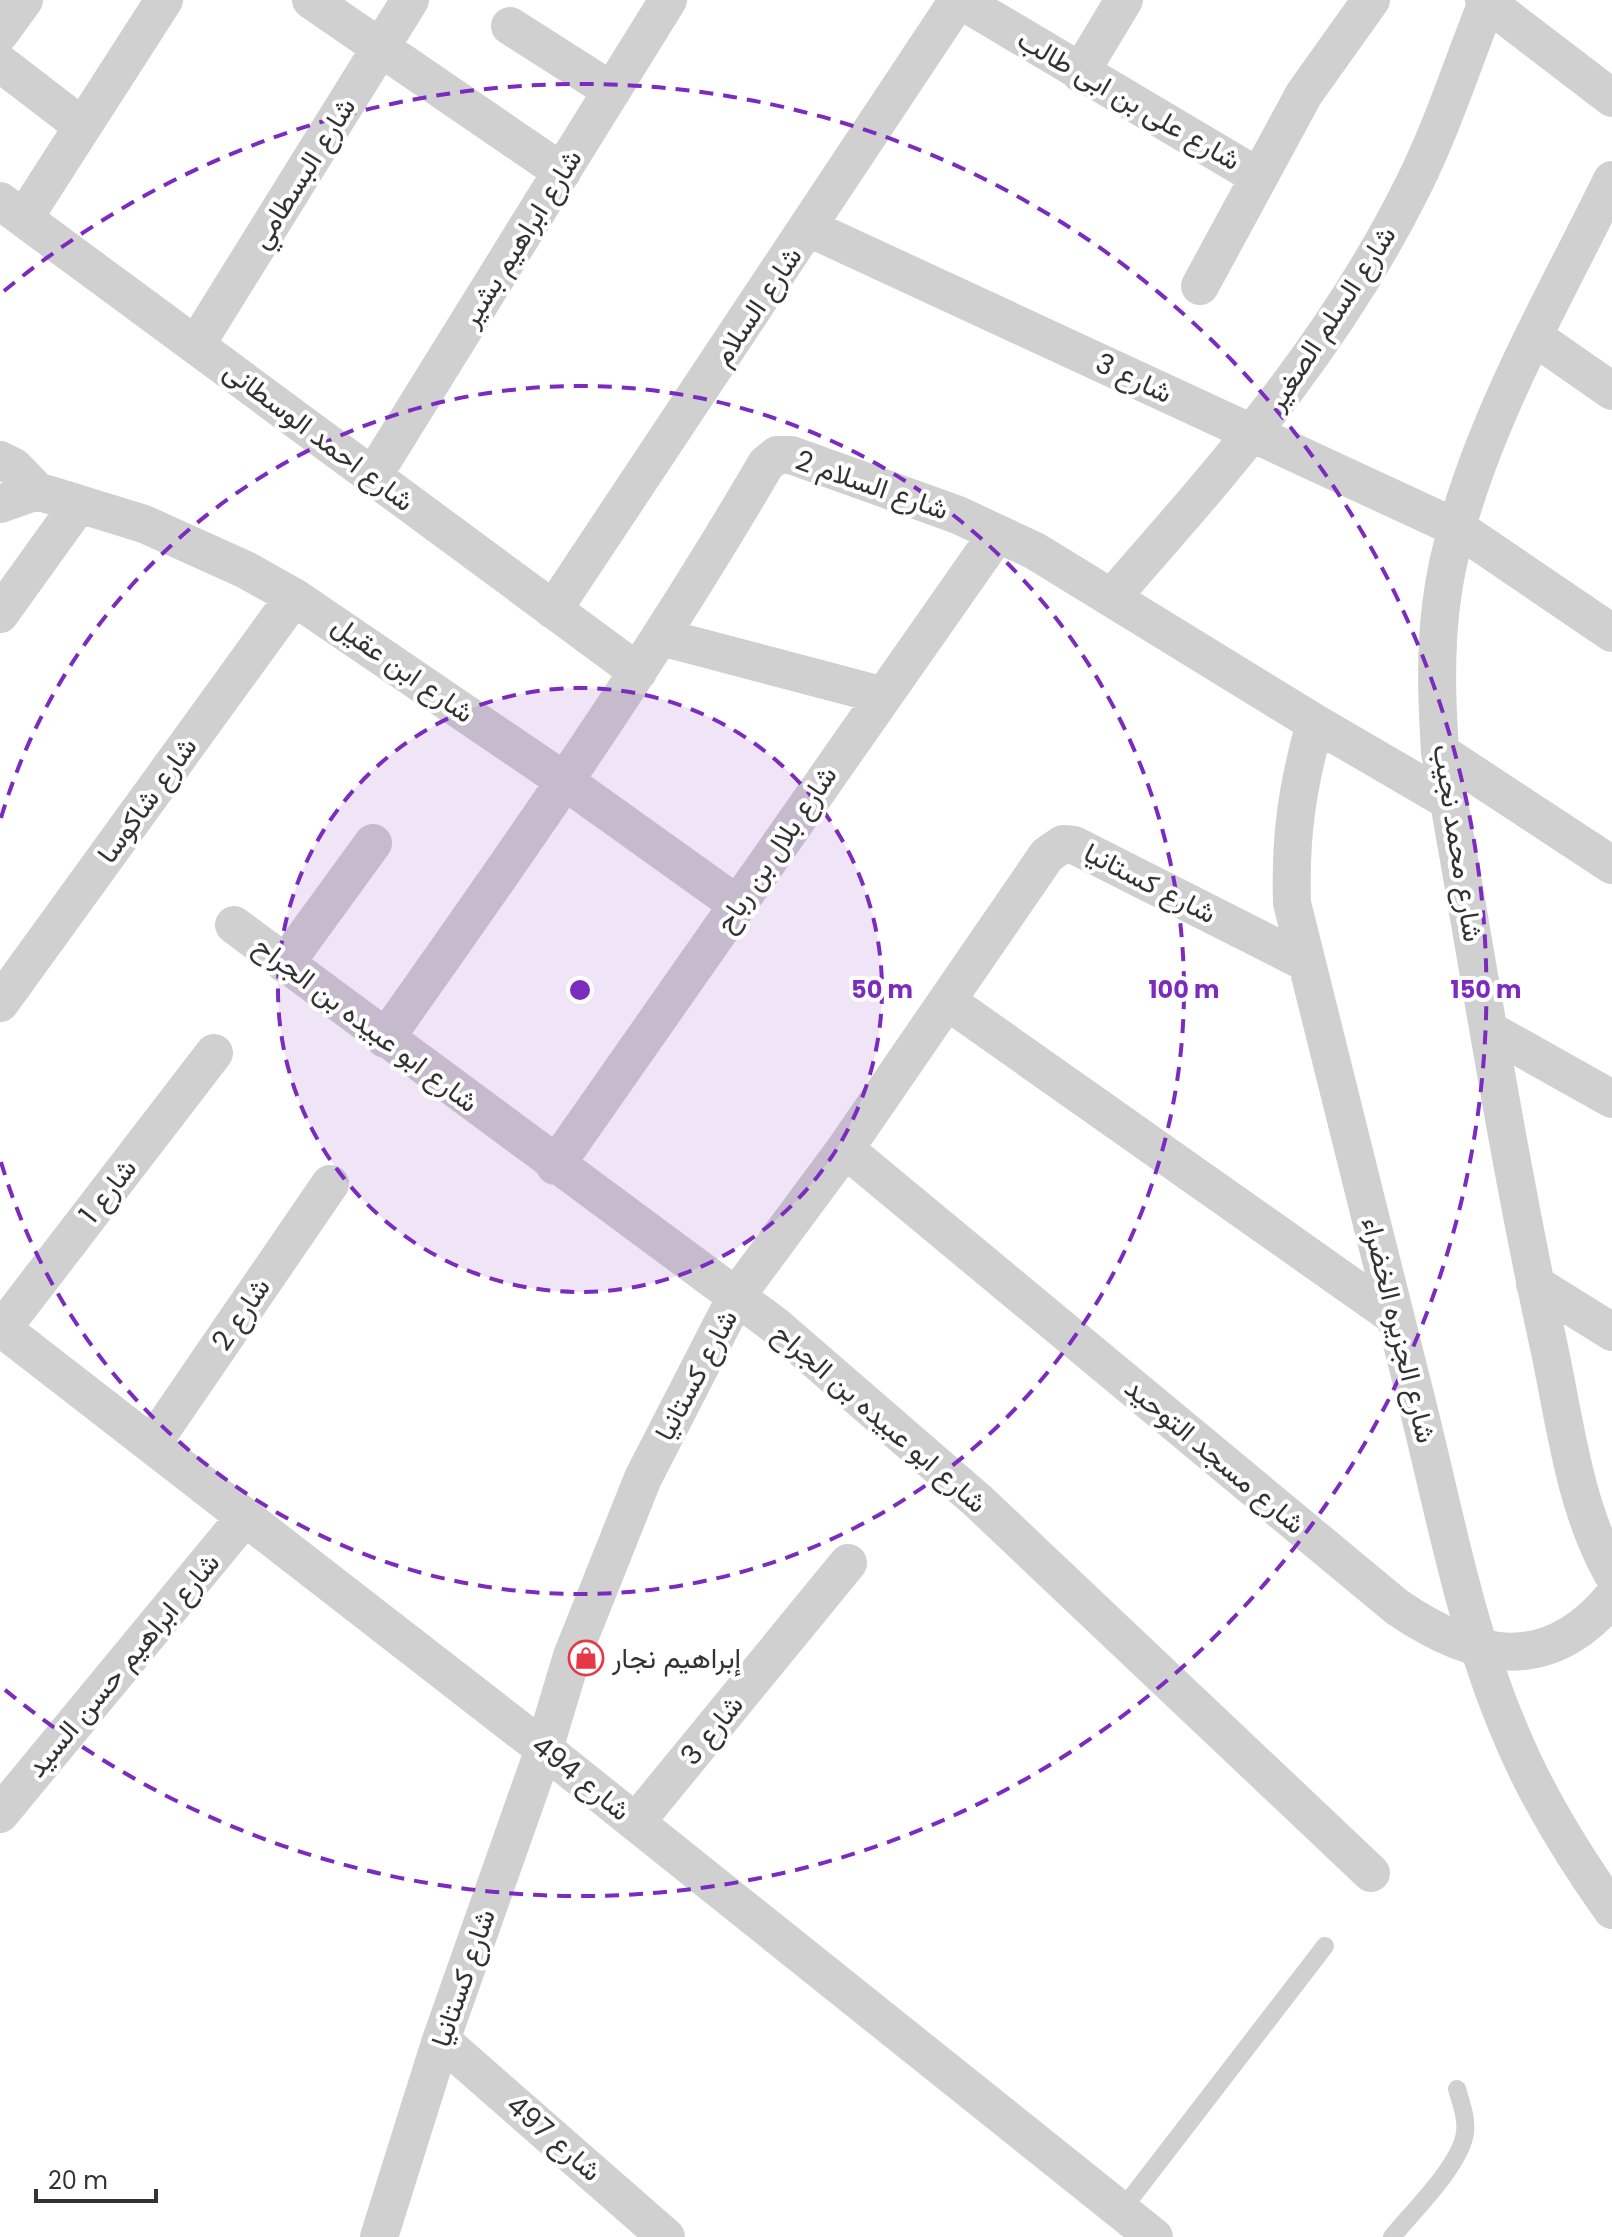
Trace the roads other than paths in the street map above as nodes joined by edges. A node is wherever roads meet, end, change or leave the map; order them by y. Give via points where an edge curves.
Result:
1 (24, 0) edge
2 (164, 0) edge
3 (311, 0) edge
4 (410, 0) edge
5 (668, 0) edge
6 (959, 0) edge
7 (1124, 0) edge
8 (1371, 0) edge
9 (1486, 1) edge
10 (510, 26) dead end
11 (0, 33) edge
12 (380, 48) junction
13 (0, 63) edge
14 (1080, 73) junction
15 (612, 91) junction
16 (1612, 98) edge
17 (82, 126) junction
18 (562, 172) junction
19 (1257, 176) junction
20 (1612, 180) edge
21 (12, 210) edge
22 (809, 228) junction
23 (1200, 286) dead end
24 (1536, 338) junction
25 (196, 345) junction
26 (1612, 391) edge
27 (1254, 434) junction
28 (0, 460) edge
29 (373, 476) junction
30 (37, 491) junction
31 (0, 504) edge
32 (79, 504) junction
33 (1459, 529) junction
34 (997, 534) junction
35 (294, 597) junction
36 (1112, 597) junction
37 (553, 610) junction
38 (0, 614) edge
39 (1612, 633) edge
40 (661, 637) junction
41 (638, 672) junction
42 (881, 695) junction
43 (1315, 723) junction
44 (1440, 752) junction
45 (566, 782) junction
46 (1449, 801) junction
47 (373, 843) dead end
48 (1612, 865) edge
49 (738, 905) junction
50 (234, 925) dead end
51 (1307, 963) junction
52 (285, 964) junction
53 (947, 1001) junction
54 (0, 1003) edge
55 (1489, 1030) junction
56 (385, 1039) junction
57 (214, 1053) dead end
58 (1612, 1099) edge
59 (845, 1149) junction
60 (555, 1166) junction
61 (330, 1184) dead end
62 (1535, 1284) junction
63 (737, 1295) junction
64 (1395, 1317) junction
65 (1, 1328) edge
66 (1612, 1332) edge
67 (152, 1444) junction
68 (245, 1517) junction
69 (848, 1563) dead end
70 (1612, 1573) edge
71 (1612, 1598) edge
72 (1480, 1650) junction
73 (544, 1749) junction
74 (0, 1814) edge
75 (636, 1822) junction
76 (1371, 1873) dead end
77 (1612, 1910) edge
78 (1325, 1946) dead end
79 (441, 2040) junction
80 (1457, 2089) dead end
81 (1121, 2211) junction
82 (379, 2237) edge
83 (666, 2237) edge
84 (1154, 2237) edge
85 (1392, 2237) edge

1 - 11 street
2 - 17 street
3 - 12 street
4 - 12 street, شارع البسطامي
5 - 15 street, شارع ابراهيم بشير
6 - 14 street, شارع على بن ابى طالب
6 - 22 street, شارع السلام
7 - 14 street
8 - 19 street via 1304,94
9 - 16 street
9 - 27 street, شارع السلم الصغير via 1454,95 1414,185 1314,355
10 - 15 street
12 - 18 street
12 - 25 street, شارع البسطامي
13 - 17 street
14 - 19 street, شارع على بن ابى طالب
15 - 18 street, شارع ابراهيم بشير
17 - 21 street
18 - 29 street, شارع ابراهيم بشير
19 - 23 street
20 - 24 street, شارع محمد نجيب
21 - 25 street, شارع احمد الوسطانى
22 - 27 street, شارع 3
22 - 37 street, شارع السلام
24 - 26 street
24 - 33 street, شارع محمد نجيب via 1504,400
25 - 29 street, شارع احمد الوسطانى
27 - 33 street, شارع 3
27 - 36 street, شارع السلم الصغير
28 - 30 street, شارع ابن عقيل
29 - 37 street, شارع احمد الوسطانى
30 - 31 street
30 - 32 street, شارع ابن عقيل
32 - 35 street, شارع ابن عقيل via 195,545
32 - 38 street
33 - 39 street, شارع 3
33 - 44 street, شارع محمد نجيب via 1441,604 1436,678
34 - 36 street, شارع السلام 2
34 - 40 street, شارع السلام 2 via 895,490 777,455 766,464
34 - 42 street, شارع بلال بن رباح
35 - 45 street, شارع ابن عقيل
35 - 54 street, شارع شاكوسا
36 - 43 street, شارع السلام 2
37 - 41 street, شارع احمد الوسطانى
40 - 41 street, شارع السلام 2
40 - 42 street
41 - 45 street, شارع السلام 2
42 - 49 street, شارع بلال بن رباح
43 - 46 street, شارع السلام 2
43 - 51 street, شارع الجزيره الخضراء via 1299,780 1291,841 1292,903
44 - 46 street, شارع محمد نجيب
44 - 48 street
45 - 49 street, شارع ابن عقيل
45 - 56 street, شارع السلام 2
46 - 55 street, شارع محمد نجيب
47 - 52 street
49 - 60 street, شارع بلال بن رباح
50 - 52 street, شارع ابو عبيده بن الجراح
51 - 53 street, شارع كستانيا via 1063,844 1047,855
51 - 64 street, شارع الجزيره الخضراء
52 - 56 street, شارع ابو عبيده بن الجراح
53 - 59 street, شارع كستانيا
53 - 64 street
55 - 58 street
55 - 62 street, شارع محمد نجيب
56 - 60 street, شارع ابو عبيده بن الجراح
57 - 65 street, شارع 1
59 - 63 street, شارع كستانيا
59 - 72 street, شارع مسجد التوحيد via 1397,1607 1437,1634
60 - 63 street, شارع ابو عبيده بن الجراح
61 - 67 street, شارع 2
62 - 66 street
62 - 70 street, شارع محمد نجيب via 1582,1500
63 - 73 street, شارع كستانيا via 643,1478 572,1656
63 - 76 street, شارع ابو عبيده بن الجراح via 968,1492
64 - 72 street, شارع الجزيره الخضراء
65 - 67 street, شارع 494
67 - 68 street, شارع 494
68 - 73 street, شارع 494
68 - 74 street, شارع ابراهيم حسن السيد
69 - 75 street, شارع 3
71 - 72 street, شارع مسجد التوحيد via 1594,1619 1560,1641 1521,1652
72 - 77 street, شارع الجزيره الخضراء via 1510,1732 1543,1800
73 - 75 street, شارع 494
73 - 79 street, شارع كستانيا
75 - 81 street, شارع 494
78 - 81 lane
79 - 82 street, شارع كستانيا
79 - 83 street, شارع 497
80 - 85 lane via 1465,2134 1453,2161
81 - 84 street, شارع 494

